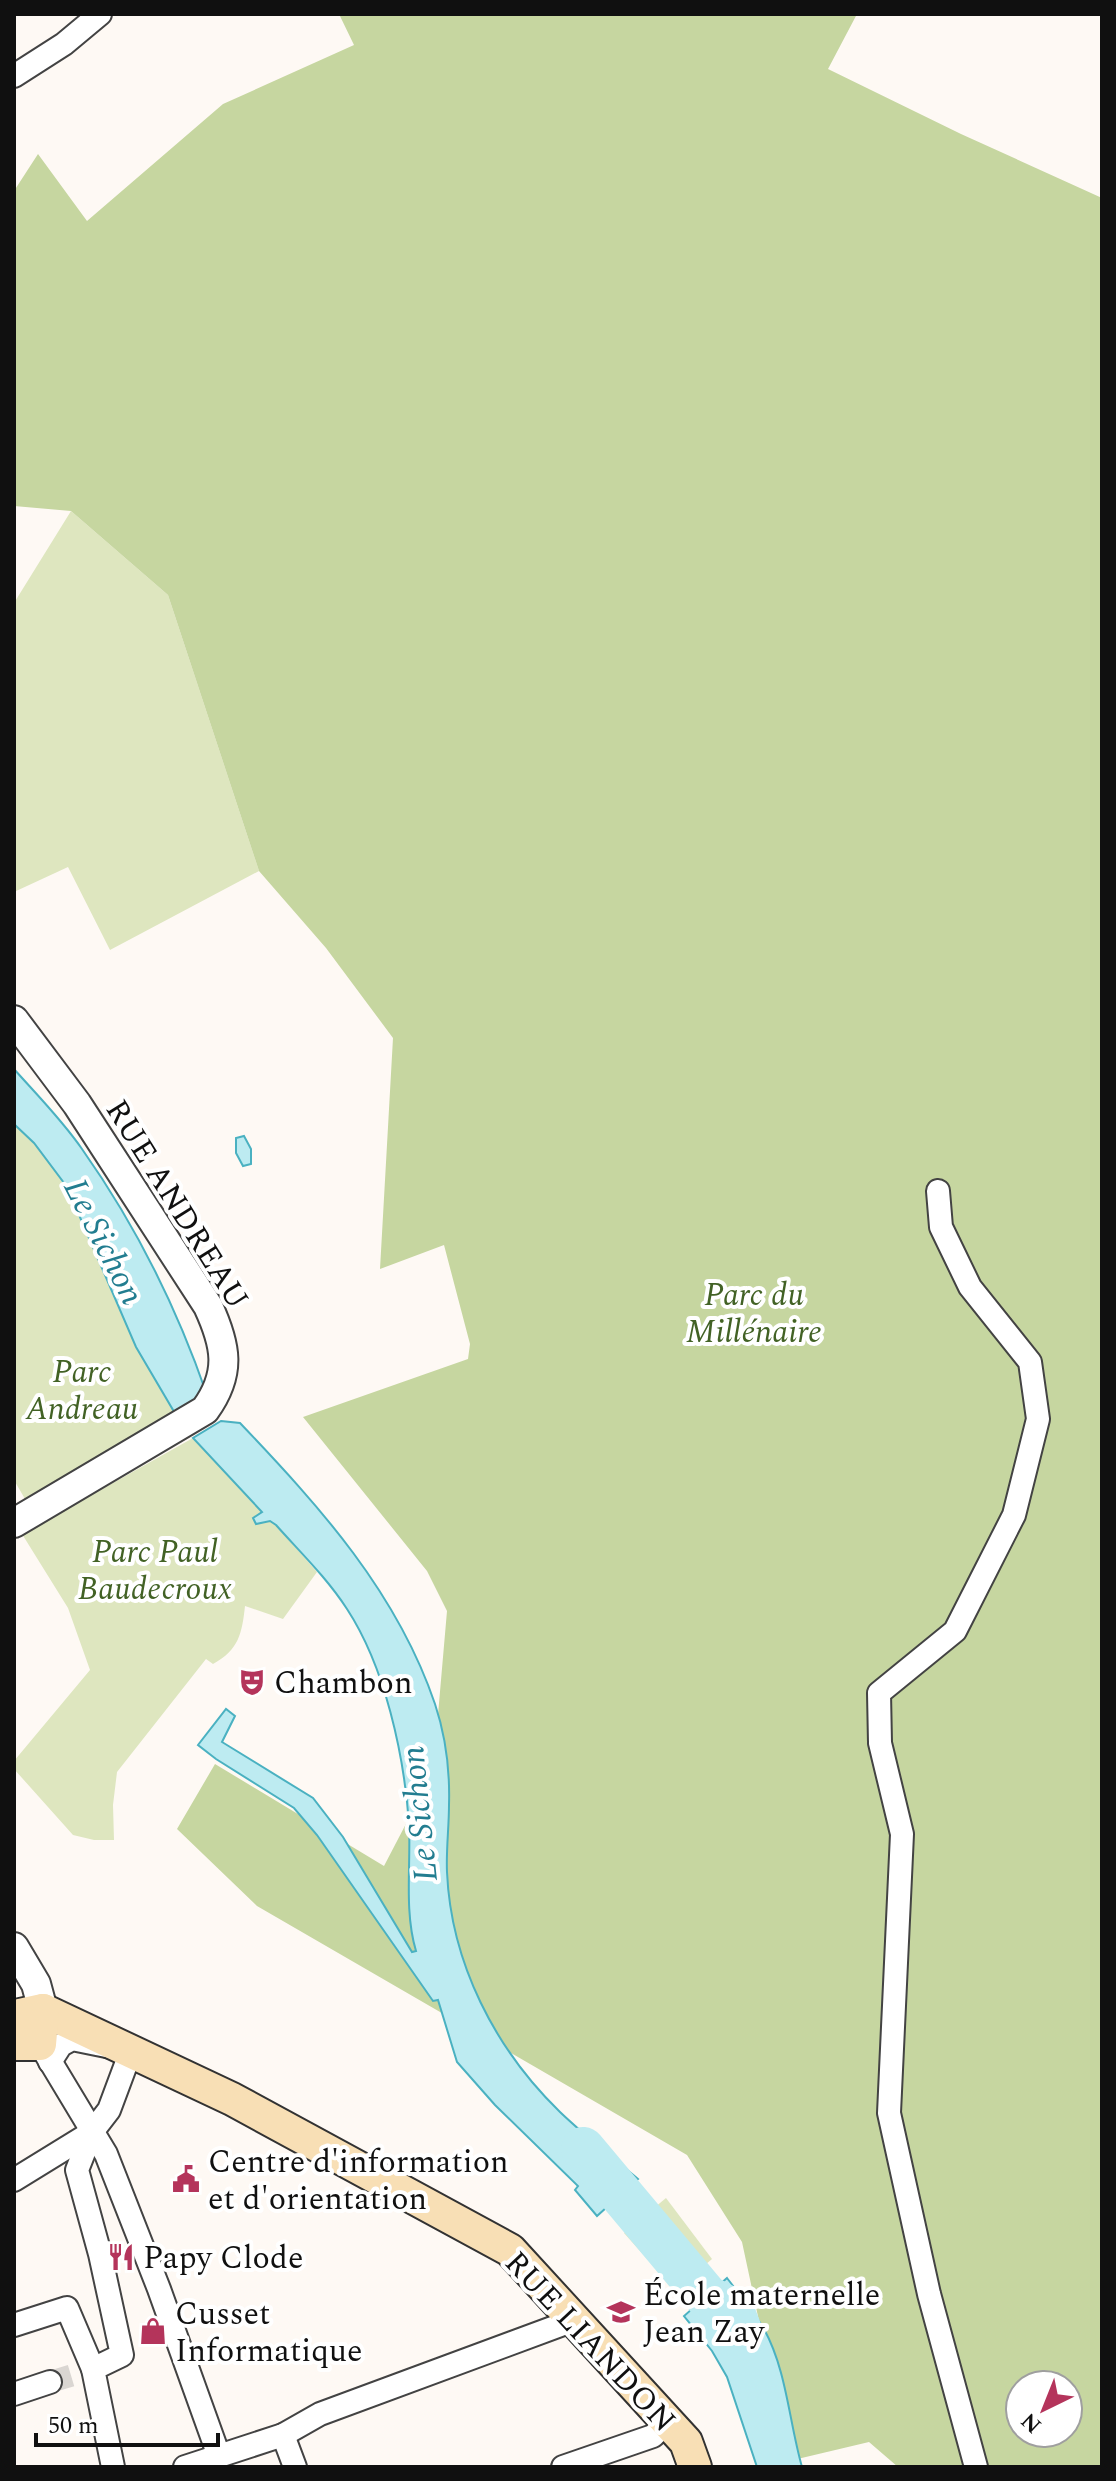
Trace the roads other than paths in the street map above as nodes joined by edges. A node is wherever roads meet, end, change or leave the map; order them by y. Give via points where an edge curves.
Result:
1 (100, 14) edge
2 (14, 76) edge
3 (14, 1020) edge
4 (938, 1191) dead end
5 (14, 1523) edge
6 (14, 1947) edge
7 (28, 2015) edge
8 (35, 2050) edge
9 (131, 2051) junction
10 (92, 2132) junction
11 (14, 2180) edge
12 (574, 2320) junction
13 (14, 2325) edge
14 (93, 2369) junction
15 (50, 2382) tunnel mouth
16 (14, 2394) edge
17 (667, 2422) junction
18 (283, 2435) junction
19 (219, 2456) junction
20 (113, 2467) edge
21 (185, 2467) edge
22 (295, 2467) edge
23 (563, 2467) edge
24 (695, 2467) edge
25 (976, 2467) edge

1 - 2 street
3 - 5 street, RUE ANDREAU via 77,1104 208,1306 224,1352 218,1392 205,1410
4 - 25 street via 941,1227 970,1287 1030,1362 1038,1419 1014,1515 955,1631 879,1693 880,1743 902,1834 889,2113 929,2294
6 - 7 street via 36,1984
7 - 8 main road
7 - 9 main road, RUE LIANDON
8 - 9 street via 72,2039
8 - 10 street
9 - 10 street via 109,2110
9 - 12 main road, RUE LIANDON via 232,2099 510,2250
10 - 11 street
10 - 14 street via 77,2170 122,2355
10 - 19 street via 106,2154 154,2275
12 - 17 main road, RUE LIANDON
12 - 18 street via 320,2414
13 - 14 street via 67,2308
14 - 20 street
15 - 16 street
17 - 23 street via 653,2436
17 - 24 main road, RUE LIANDON via 686,2442
18 - 19 street
18 - 22 street
19 - 21 street

